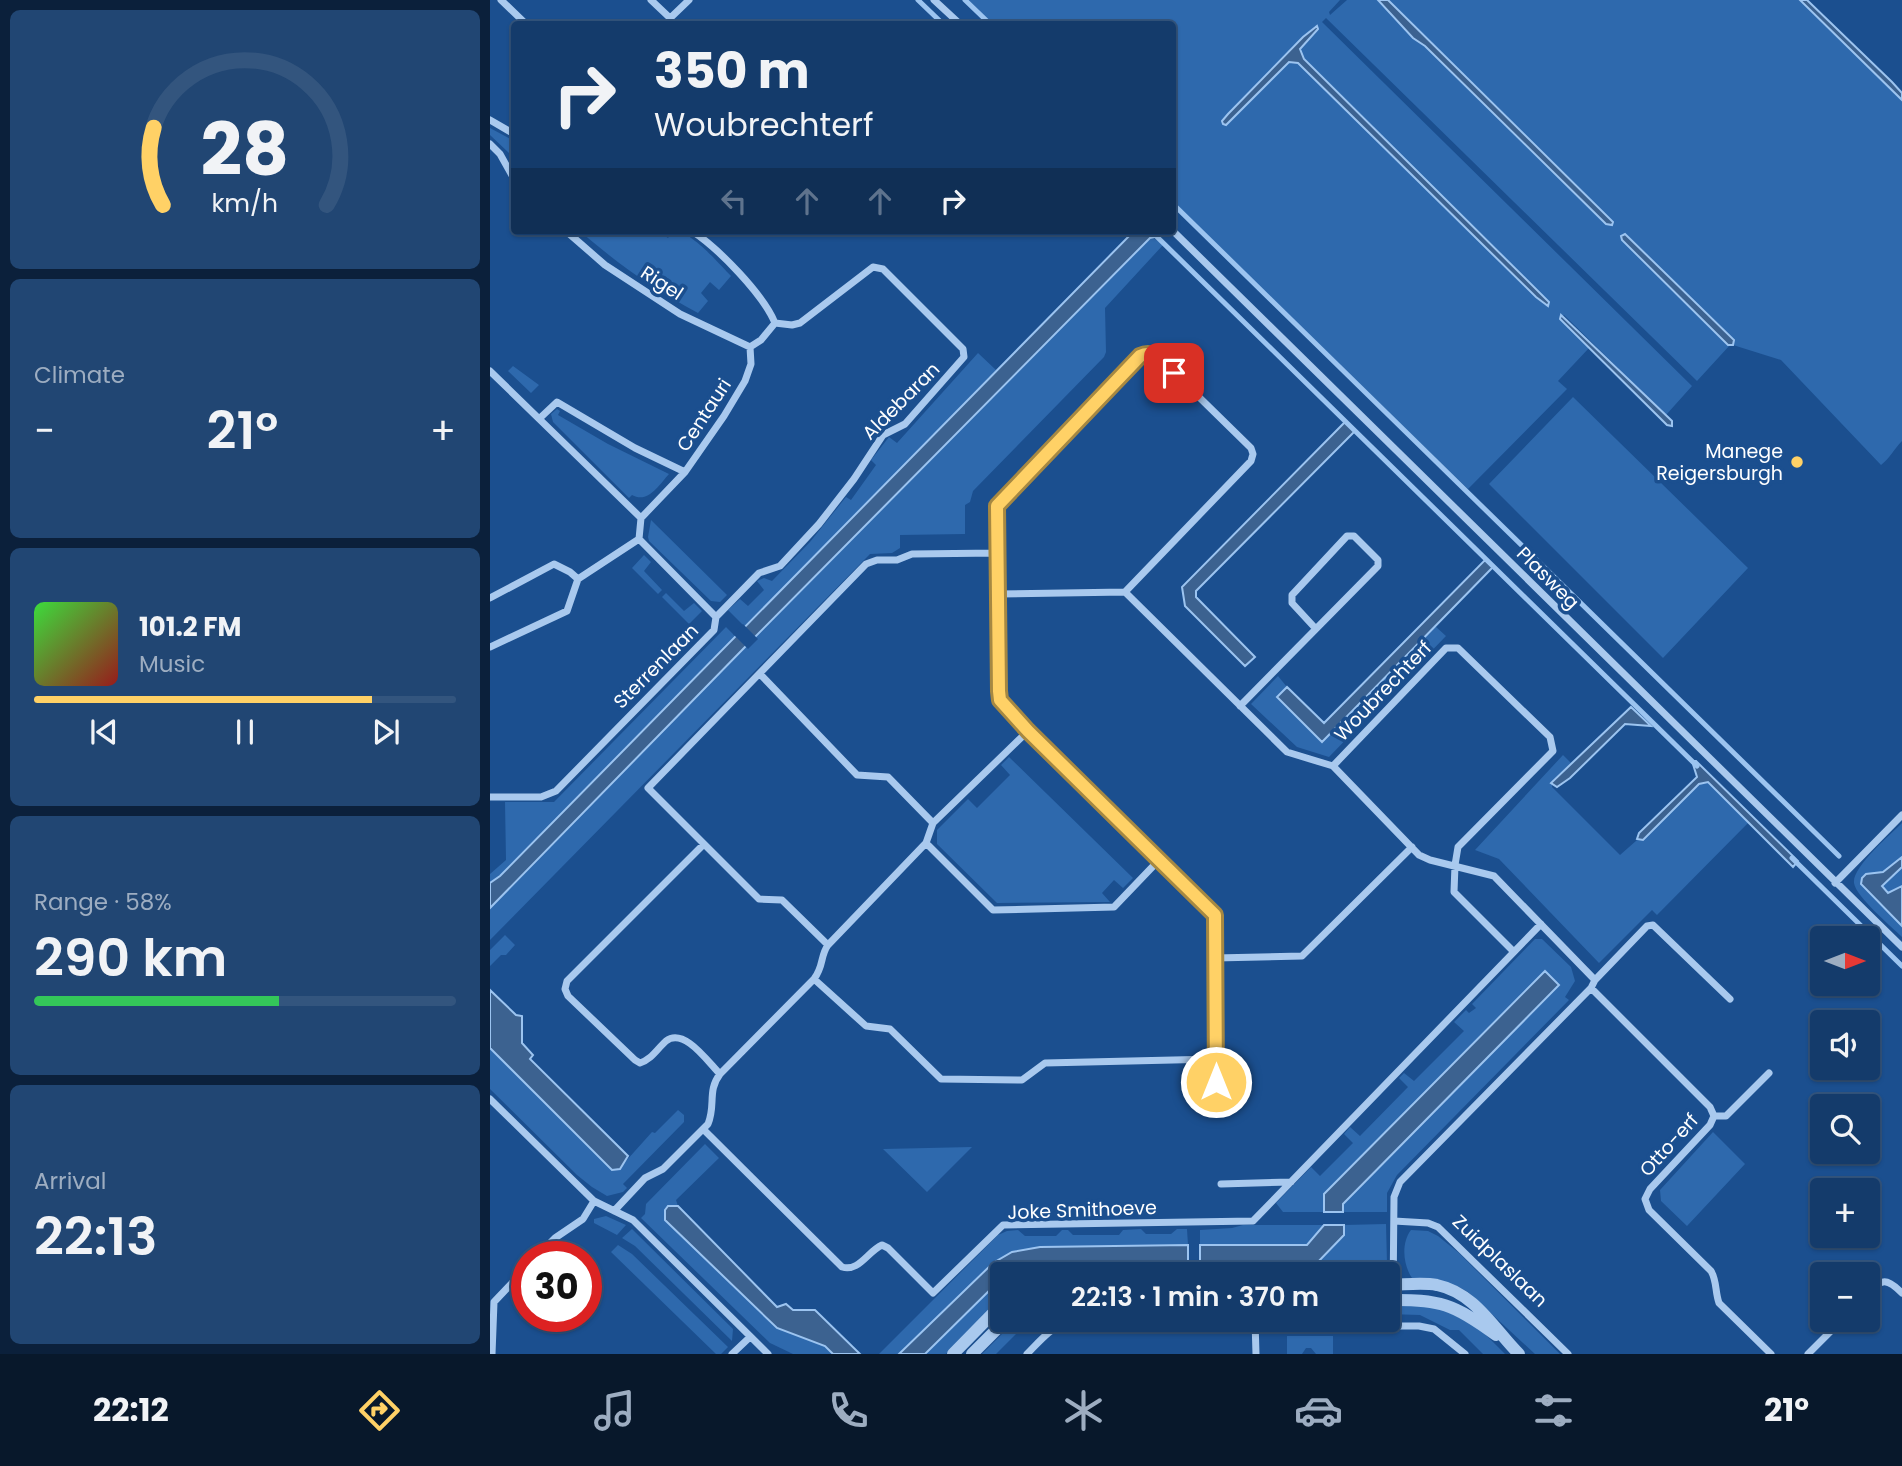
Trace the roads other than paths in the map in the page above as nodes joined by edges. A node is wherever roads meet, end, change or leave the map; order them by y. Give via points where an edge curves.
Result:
1 (501, 0) edge
2 (651, 0) edge
3 (689, 0) edge
4 (934, 0) edge
5 (523, 21) edge
6 (667, 21) edge
7 (957, 21) edge
8 (490, 120) edge
9 (511, 132) edge
10 (490, 144) edge
11 (511, 173) edge
12 (1176, 234) edge
13 (571, 235) edge
14 (697, 235) edge
15 (705, 235) edge
16 (702, 238) junction
17 (775, 323) junction
18 (750, 347) junction
19 (490, 370) edge
20 (540, 418) junction
21 (685, 471) junction
22 (641, 518) junction
23 (639, 539) junction
24 (997, 553) junction
25 (578, 579) junction
26 (1125, 593) junction
27 (998, 594) junction
28 (490, 598) edge
29 (716, 617) junction
30 (1316, 629) junction
31 (490, 647) edge
32 (760, 674) junction
33 (1240, 706) junction
34 (1028, 731) junction
35 (1333, 766) junction
36 (490, 797) edge
37 (1902, 815) edge
38 (933, 823) junction
39 (926, 842) junction
40 (703, 845) junction
41 (1412, 847) junction
42 (1159, 860) junction
43 (1455, 865) junction
44 (1835, 883) junction
45 (1541, 925) junction
46 (828, 944) junction
47 (1902, 947) edge
48 (1514, 951) junction
49 (1215, 958) junction
50 (814, 979) junction
51 (1595, 979) junction
52 (1591, 988) junction
53 (1730, 999) dead end
54 (1216, 1059) junction
55 (1769, 1073) dead end
56 (720, 1074) junction
57 (490, 1098) edge
58 (1216, 1104) dead end
59 (1714, 1116) junction
60 (703, 1129) junction
61 (1291, 1182) junction
62 (1222, 1184) dead end
63 (594, 1201) junction
64 (614, 1211) junction
65 (1394, 1222) junction
66 (552, 1241) edge
67 (1391, 1262) edge
68 (1880, 1282) edge
69 (511, 1284) edge
70 (1400, 1285) edge
71 (1902, 1293) edge
72 (1400, 1300) edge
73 (990, 1316) edge
74 (1400, 1325) edge
75 (491, 1326) edge
76 (994, 1332) edge
77 (1049, 1332) edge
78 (1255, 1332) edge
79 (1830, 1332) edge
80 (750, 1337) junction
81 (1516, 1351) edge
82 (492, 1354) edge
83 (732, 1354) edge
84 (768, 1354) edge
85 (953, 1354) edge
86 (972, 1354) edge
87 (1027, 1354) edge
88 (1256, 1354) edge
89 (1465, 1354) edge
90 (1568, 1354) edge
91 (1771, 1354) edge
92 (1808, 1354) edge

1 - 5 street
2 - 6 street
3 - 6 street
4 - 7 street
8 - 9 street
10 - 11 street
12 - 44 street, Plasweg
13 - 18 street, Rigel via 605,265 680,314
14 - 16 street
15 - 16 street
16 - 17 street via 753,289
17 - 18 street
17 - 29 street, Aldebaran via 800,323 878,266 963,349 964,357 905,424 883,435 819,524 780,566 759,573
18 - 21 street, Centauri via 745,381
19 - 20 street
20 - 21 street via 557,402
20 - 22 street
21 - 22 street, Centauri
22 - 23 street
23 - 25 street
23 - 29 street, Sterrenlaan
24 - 26 street via 996,513 1001,500 1140,356 1155,354 1253,454
24 - 27 street
24 - 32 street via 912,554 866,564
25 - 28 street via 554,564
25 - 31 street via 567,611
26 - 27 street
26 - 33 street, Woubrechterf
27 - 34 street via 1000,700
29 - 36 street, Sterrenlaan via 714,631 555,791 541,797
30 - 30 street via 1292,603 1292,595 1348,536 1354,536 1378,560 1378,566
30 - 33 street
32 - 38 street via 857,775 888,778
32 - 40 street via 648,788
33 - 35 street, Woubrechterf via 1287,752
34 - 38 street
34 - 42 street
35 - 41 street, Woubrechterf
35 - 43 street, Woubrechterf via 1446,648 1458,648 1550,737 1553,751 1458,847
37 - 44 street
38 - 39 street
39 - 42 street via 993,910 1114,907
39 - 46 street
40 - 46 street via 758,899 782,900
40 - 56 street via 567,981 565,989 640,1063 676,1037
41 - 43 street, Woubrechterf via 1430,860
41 - 49 street via 1302,956
42 - 49 street via 1215,915
43 - 45 street, Woubrechterf via 1494,876
43 - 48 street via 1454,892
44 - 47 street, Plasweg
45 - 48 street
45 - 51 street, Woubrechterf
46 - 50 street
48 - 61 street
49 - 54 street
50 - 54 street via 866,1026 890,1028 941,1079 1022,1080 1045,1063
50 - 56 street
51 - 52 street
51 - 53 street via 1653,925
52 - 59 street, Otto-erf
52 - 65 street via 1400,1182 1394,1197
54 - 58 street
55 - 59 street, Otto-erf via 1726,1116
56 - 60 street via 713,1083 712,1115
57 - 63 street
59 - 91 street, Otto-erf via 1645,1199 1649,1210 1711,1271 1719,1303
60 - 61 street, Joke Smithoeve via 842,1267 856,1266 882,1245 933,1293 1003,1225 1253,1222
60 - 64 street
61 - 62 street
63 - 64 street
63 - 66 street via 583,1219
64 - 80 street via 633,1220
65 - 67 street
65 - 90 street, Zuidplaslaan via 1438,1227
68 - 71 street via 1892,1283
69 - 75 street via 494,1302
70 - 81 street via 1436,1285 1468,1299
72 - 81 street via 1444,1303
73 - 85 street
74 - 89 street via 1434,1329
75 - 82 street
76 - 86 street
77 - 87 street
78 - 88 street
79 - 92 street
80 - 83 street
80 - 84 street

